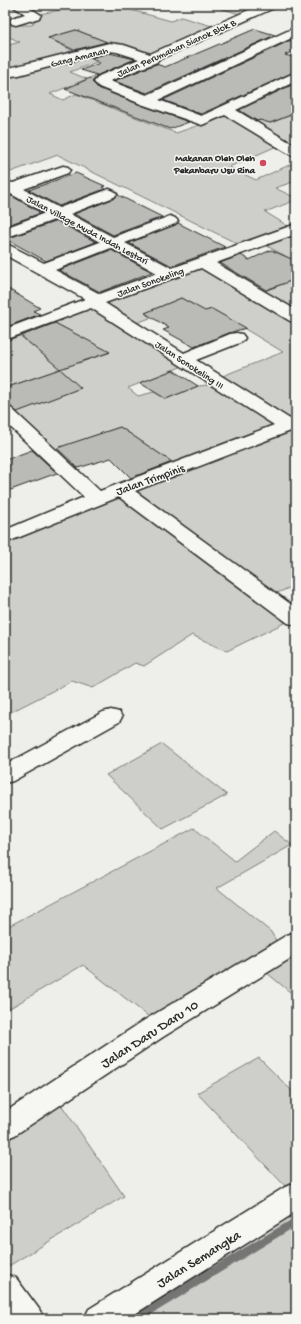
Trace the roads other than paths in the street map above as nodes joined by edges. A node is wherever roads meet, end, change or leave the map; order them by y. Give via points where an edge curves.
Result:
1 (270, 5) edge
2 (24, 6) edge
3 (16, 21) dead end
4 (296, 31) edge
5 (152, 59) junction
6 (5, 73) edge
7 (296, 76) edge
8 (146, 101) junction
9 (226, 110) junction
10 (296, 152) edge
11 (63, 170) dead end
12 (7, 188) edge
13 (109, 194) dead end
14 (58, 213) junction
15 (170, 221) dead end
16 (296, 229) edge
17 (5, 233) edge
18 (114, 242) junction
19 (5, 249) edge
20 (202, 262) junction
21 (50, 266) dead end
22 (171, 274) junction
23 (96, 301) junction
24 (296, 317) edge
25 (5, 335) edge
26 (236, 338) dead end
27 (183, 359) junction
28 (5, 412) edge
29 (292, 425) edge
30 (121, 490) junction
31 (97, 499) junction
32 (5, 537) edge
33 (296, 618) edge
34 (111, 717) dead end
35 (5, 775) edge
36 (296, 942) edge
37 (5, 1127) edge
38 (296, 1196) edge
39 (5, 1288) edge
40 (28, 1319) edge
41 (100, 1319) edge

1 - 5 street, Jalan Perumahan Sianok Blok B
2 - 3 street via 35,15
4 - 8 street
5 - 6 street, Gang Amanah via 109,47
5 - 8 street, Jalan Perumahan Sianok Blok B via 101,82
7 - 9 street
8 - 9 street via 200,121
9 - 10 street
11 - 12 street
12 - 14 street, Jalan Village Muda Indah Lestari
13 - 14 street
14 - 17 street
14 - 18 street, Jalan Village Muda Indah Lestari
15 - 18 street
16 - 20 street, Jalan Sonokeling
18 - 21 street
18 - 22 street, Jalan Village Muda Indah Lestari
19 - 23 street, Jalan Sonokeling III
20 - 22 street, Jalan Sonokeling
20 - 24 street
22 - 23 street, Jalan Sonokeling
23 - 25 street, Jalan Sonokeling
23 - 27 street, Jalan Sonokeling III
26 - 27 street
27 - 29 street, Jalan Sonokeling III
28 - 31 street
29 - 30 street, Jalan Trimpinis
30 - 31 street, Jalan Trimpinis
30 - 33 street
31 - 32 street, Jalan Trimpinis
34 - 35 street
36 - 37 street, Jalan Daru Daru 10 via 153,1029
38 - 41 street, Jalan Semangka
39 - 40 street

